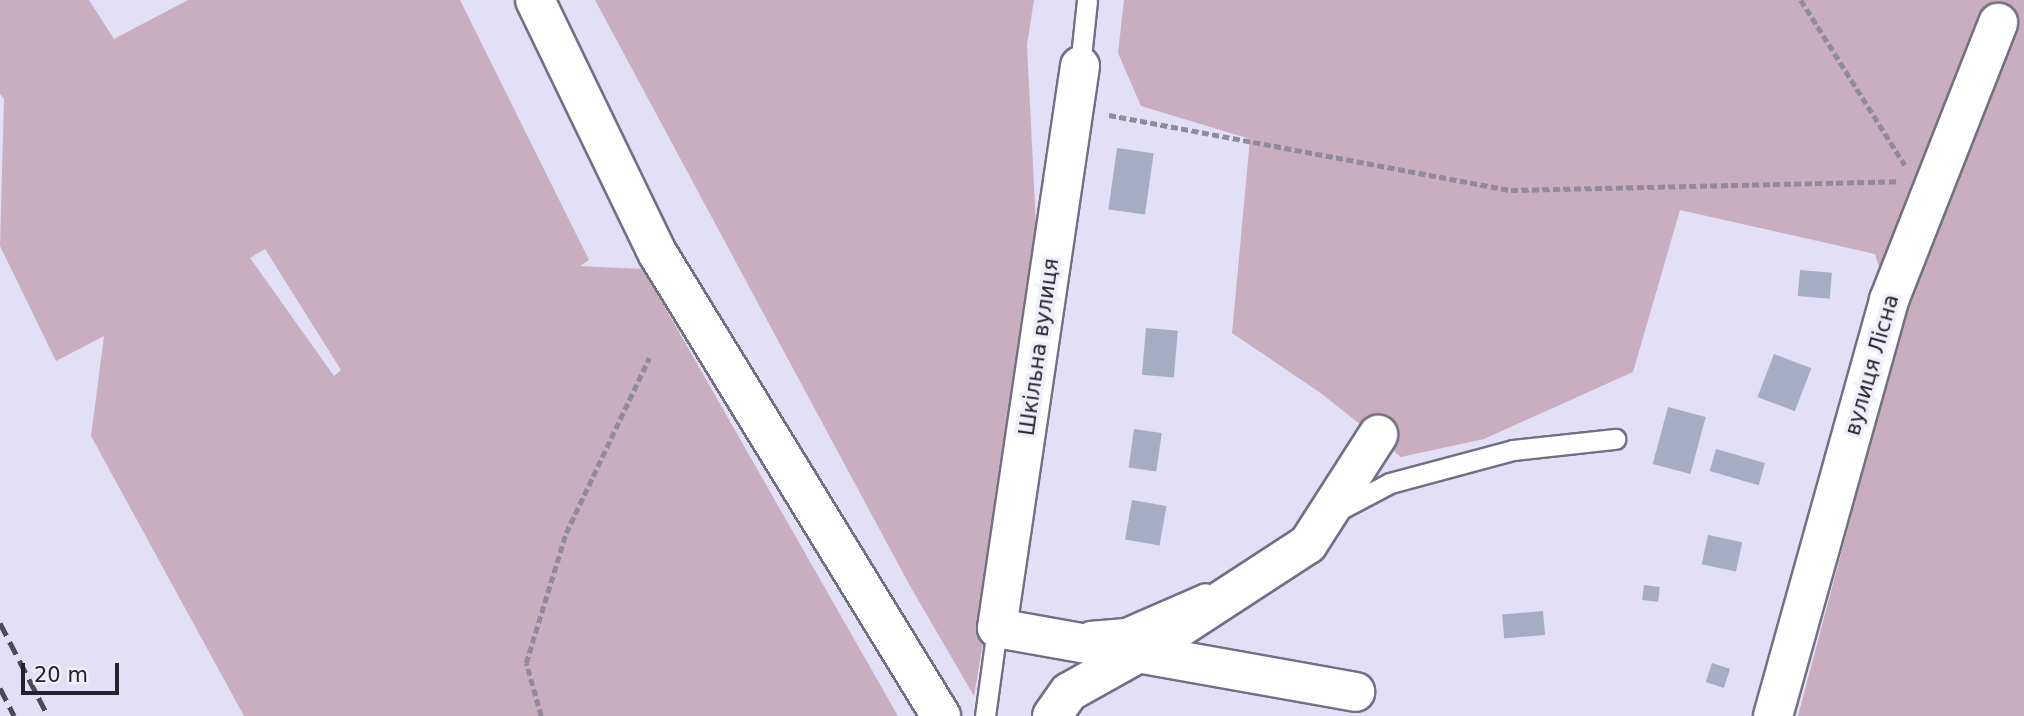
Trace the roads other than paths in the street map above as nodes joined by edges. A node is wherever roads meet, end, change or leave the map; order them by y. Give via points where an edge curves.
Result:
1 (535, 0) edge
2 (1087, 0) edge
3 (1998, 23) dead end
4 (1080, 66) joint
5 (1378, 435) dead end
6 (1615, 439) dead end
7 (1323, 520) junction
8 (997, 628) junction
9 (1139, 653) junction
10 (1355, 692) dead end
11 (942, 716) edge
12 (985, 716) edge
13 (1052, 716) edge
14 (1773, 716) edge

1 - 11 street via 658,254
2 - 4 lane
3 - 14 street, вулиця Лісна via 1889,300
4 - 8 street, Шкільна вулиця
5 - 7 street
6 - 7 lane via 1513,450 1390,483
7 - 8 lane via 1237,579 1125,628 1048,634
7 - 9 street via 1308,544
8 - 9 street
8 - 12 lane
9 - 10 street
9 - 13 street via 1069,692

